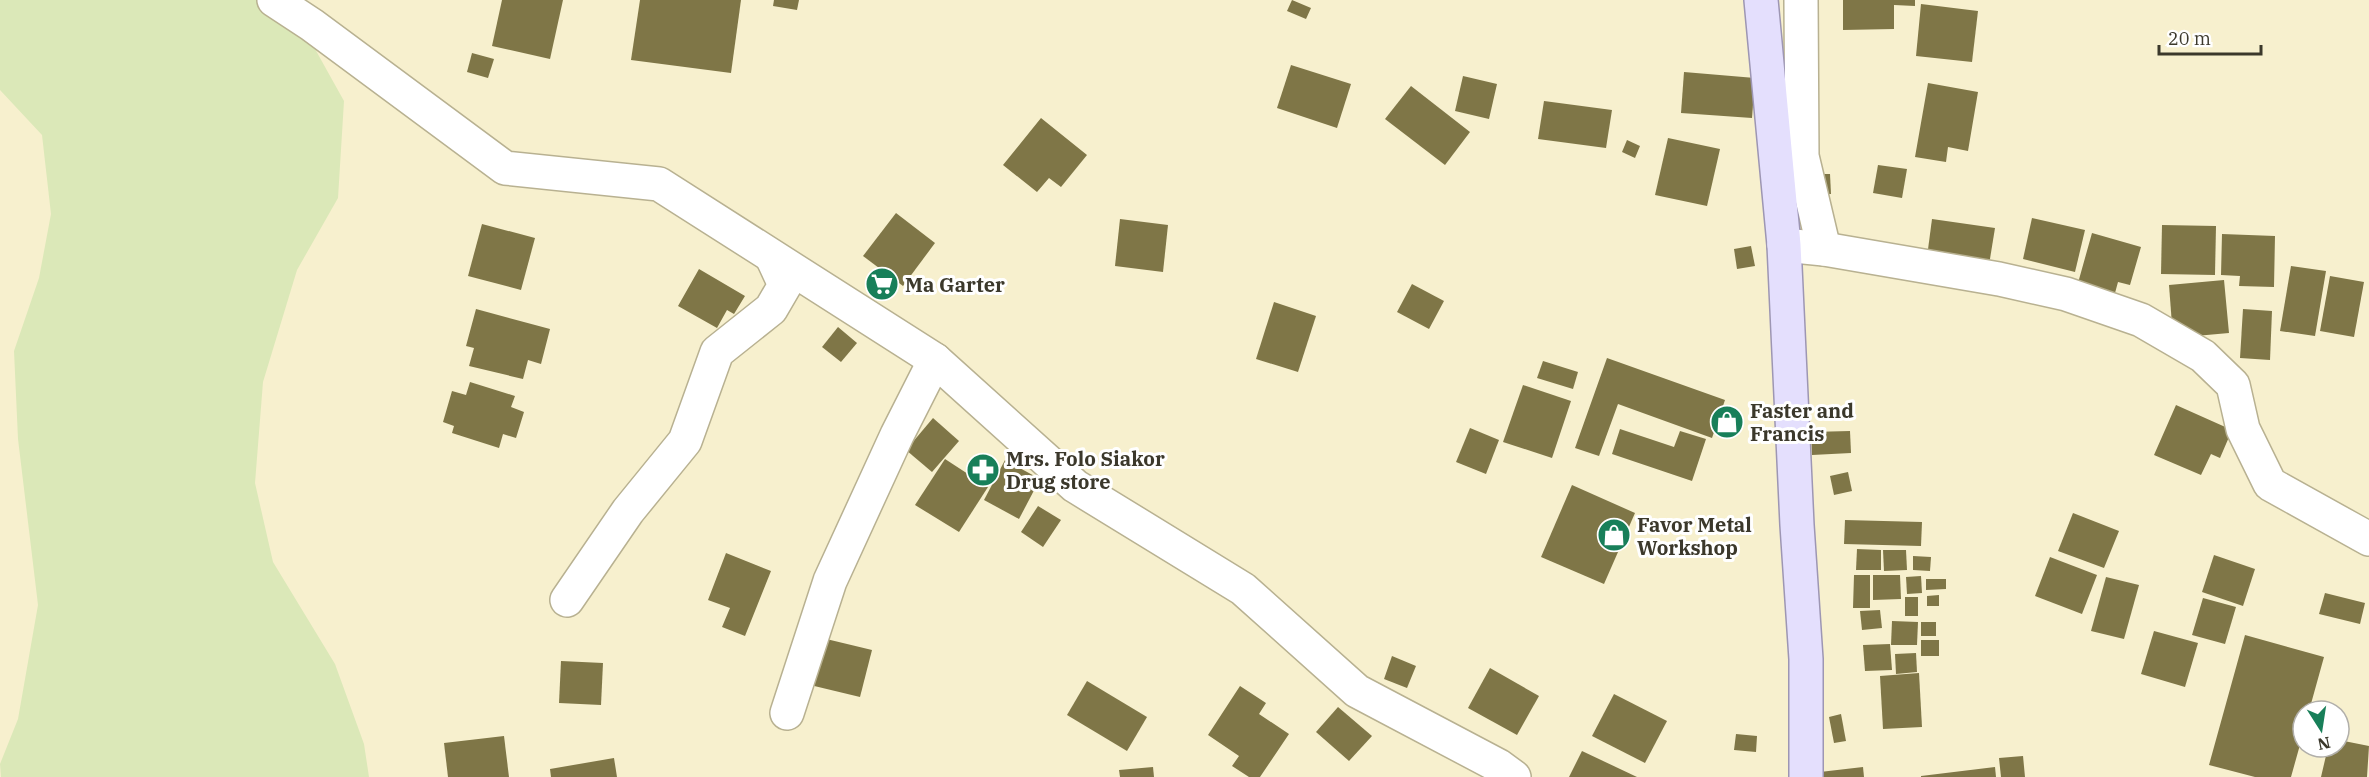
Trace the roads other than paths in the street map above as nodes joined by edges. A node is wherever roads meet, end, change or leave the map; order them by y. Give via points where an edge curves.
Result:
1 (274, 0) edge
2 (1761, 0) edge
3 (1801, 0) edge
4 (1784, 245) junction
5 (1824, 249) junction
6 (772, 257) junction
7 (935, 360) junction
8 (2369, 539) edge
9 (567, 600) dead end
10 (787, 712) dead end
11 (1514, 777) edge
12 (1806, 777) edge

1 - 6 street via 506,168 659,184
2 - 4 main road
3 - 5 street via 1802,156
4 - 5 street
4 - 12 main road via 1806,659
5 - 8 street via 2066,294 2141,320 2203,356 2233,385 2243,429 2271,484
6 - 7 street
6 - 9 street via 785,285 771,309 717,352 685,441 628,511
7 - 10 street via 830,581
7 - 11 street via 1075,486 1243,589 1357,691

